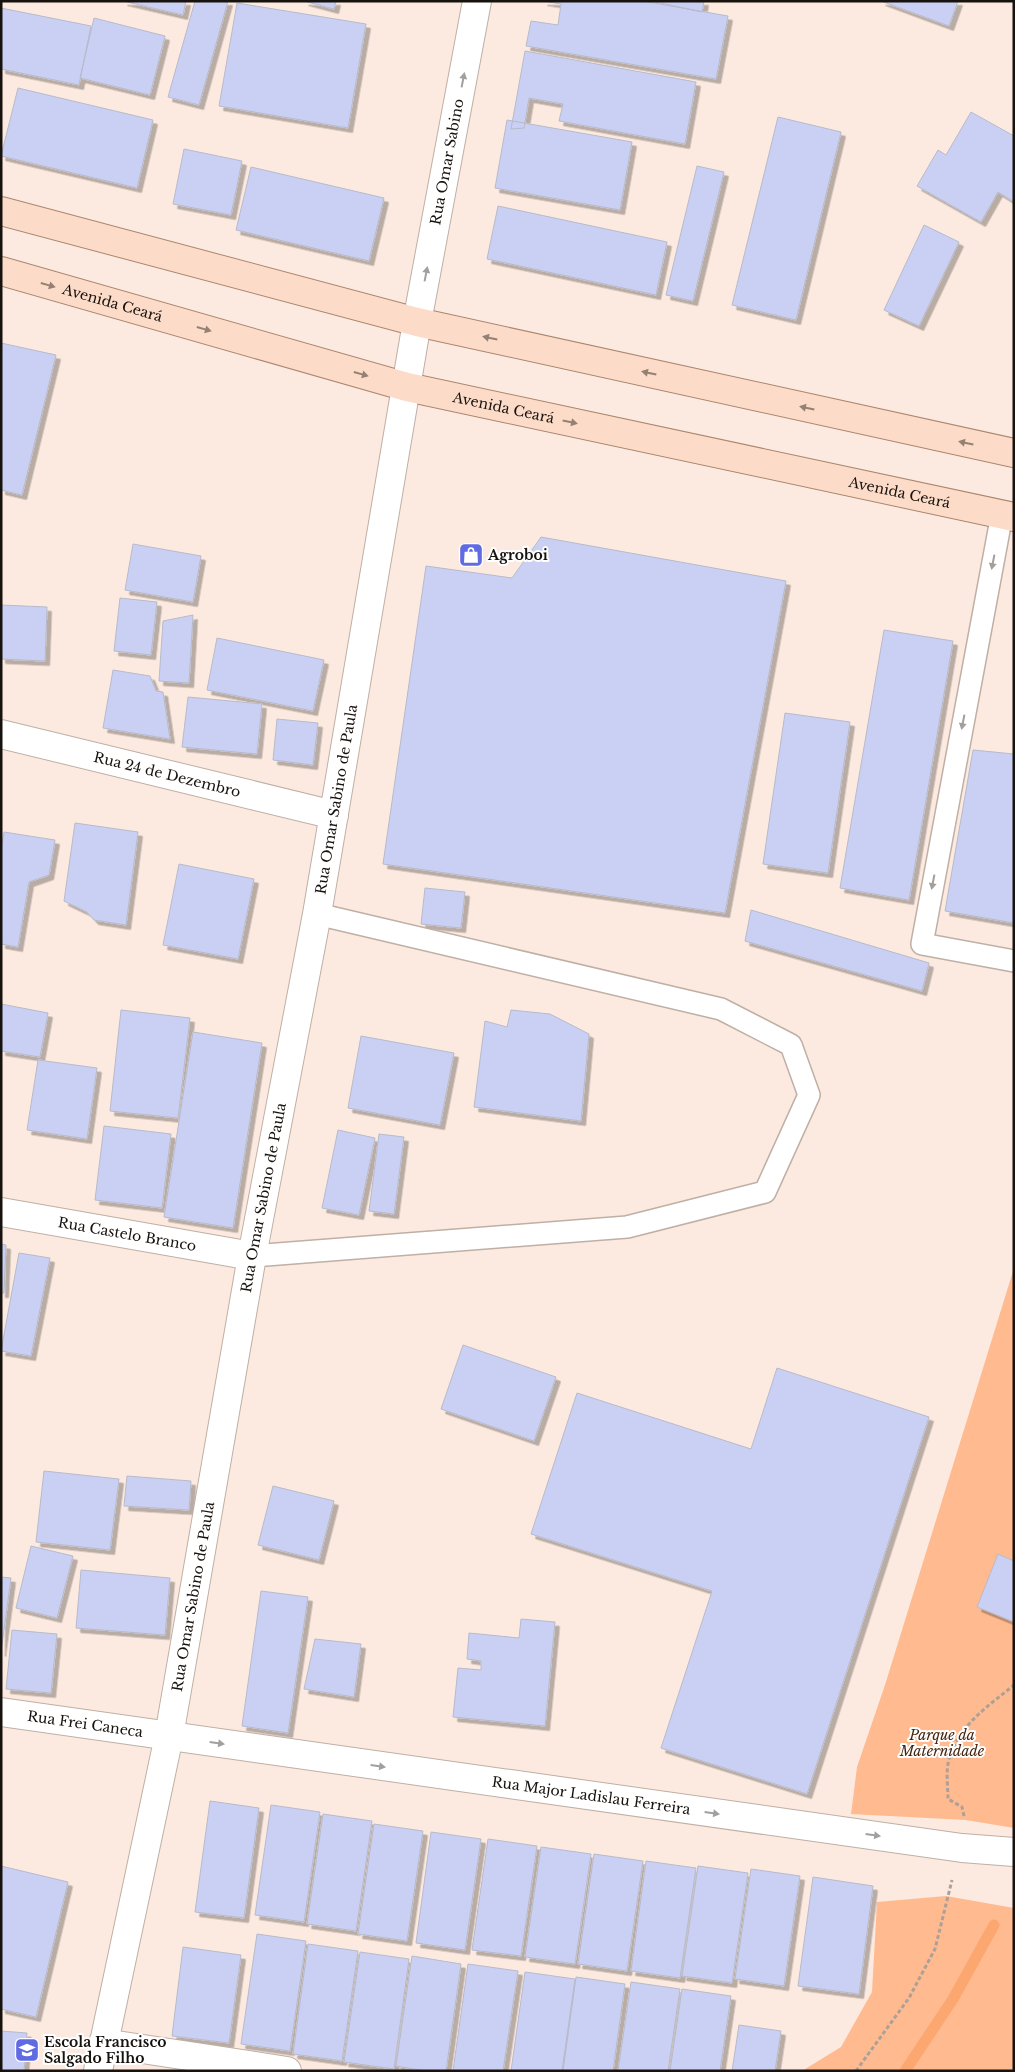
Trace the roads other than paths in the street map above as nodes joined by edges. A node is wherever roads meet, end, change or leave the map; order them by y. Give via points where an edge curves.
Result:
1 (477, 1) edge
2 (1, 211) edge
3 (1, 271) edge
4 (418, 322) junction
5 (408, 387) junction
6 (1014, 453) edge
7 (1008, 515) edge
8 (1, 734) edge
9 (334, 815) junction
10 (317, 914) junction
11 (1014, 962) edge
12 (1, 1212) edge
13 (252, 1256) junction
14 (1, 1712) edge
15 (169, 1736) junction
16 (1014, 1852) edge
17 (103, 2043) junction
18 (98, 2071) edge
19 (287, 2071) edge

4 -> 1 street, Rua Omar Sabino
2 - 4 main road
3 -> 5 main road, Avenida Ceará
4 - 5 street, Rua Omar Sabino de Paula
6 -> 4 main road
5 -> 7 main road, Avenida Ceará
5 - 9 street, Rua Omar Sabino de Paula
7 -> 11 lane via 922,944
8 - 9 street, Rua 24 de Dezembro
9 - 10 street, Rua Omar Sabino de Paula
10 - 13 street, Rua Omar Sabino de Paula
10 - 13 lane via 720,1009 791,1045 809,1095 765,1192 627,1227
12 - 13 street, Rua Castelo Branco
13 - 15 street, Rua Omar Sabino de Paula
14 - 15 street, Rua Frei Caneca
15 -> 16 street, Rua Major Ladislau Ferreira via 962,1848
15 - 17 street, Rua Omar Sabino de Paula
17 - 18 street, Rua Omar Sabino de Paula
17 - 19 street

